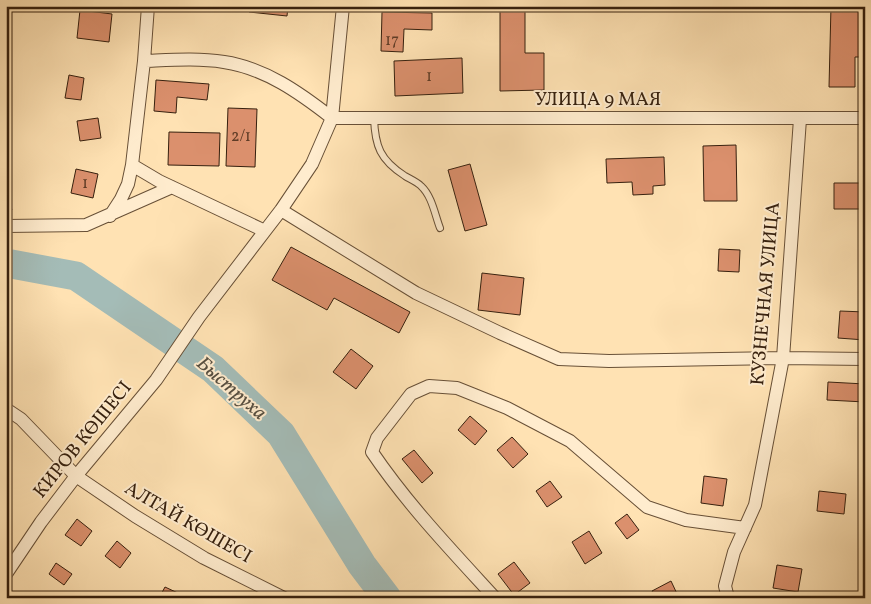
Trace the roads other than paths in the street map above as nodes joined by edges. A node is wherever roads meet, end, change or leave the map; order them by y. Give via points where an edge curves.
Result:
1 (148, 6) edge
2 (342, 6) edge
3 (144, 61) junction
4 (332, 118) junction
5 (374, 118) junction
6 (865, 118) edge
7 (800, 119) junction
8 (132, 165) junction
9 (172, 187) junction
10 (281, 210) junction
11 (110, 216) junction
12 (6, 226) edge
13 (440, 228) dead end
14 (265, 231) junction
15 (783, 358) junction
16 (865, 359) edge
17 (6, 409) edge
18 (76, 476) junction
19 (744, 528) junction
20 (6, 574) edge
21 (282, 597) edge
22 (495, 598) edge
23 (728, 598) edge

1 - 3 street
2 - 4 street
3 - 4 street via 226,62 255,70 280,82
3 - 8 street
4 - 5 street, УЛИЦА 9 МАЯ
4 - 10 street via 312,164
5 - 7 street, УЛИЦА 9 МАЯ
5 - 13 lane via 375,138 380,150 391,166 422,187 430,198
6 - 7 street, УЛИЦА 9 МАЯ
7 - 15 street, КУЗНЕЧНАЯ УЛИЦА
8 - 9 street
8 - 11 street via 128,184
9 - 11 street
9 - 14 street
10 - 14 street
10 - 15 street via 416,293 559,359
11 - 12 street via 86,225
14 - 18 street, КИРОВ КӨШЕСІ via 156,380
15 - 16 street
15 - 19 street, КУЗНЕЧНАЯ УЛИЦА via 755,505
17 - 18 street, АЛТАЙ КӨШЕСІ via 21,419
18 - 20 street, КИРОВ КӨШЕСІ
18 - 21 street, АЛТАЙ КӨШЕСІ via 204,558
19 - 22 street via 686,520 647,507 570,441 507,408 458,388 429,386 411,394 377,438 372,452 441,540
19 - 23 street, КУЗНЕЧНАЯ УЛИЦА via 725,586

